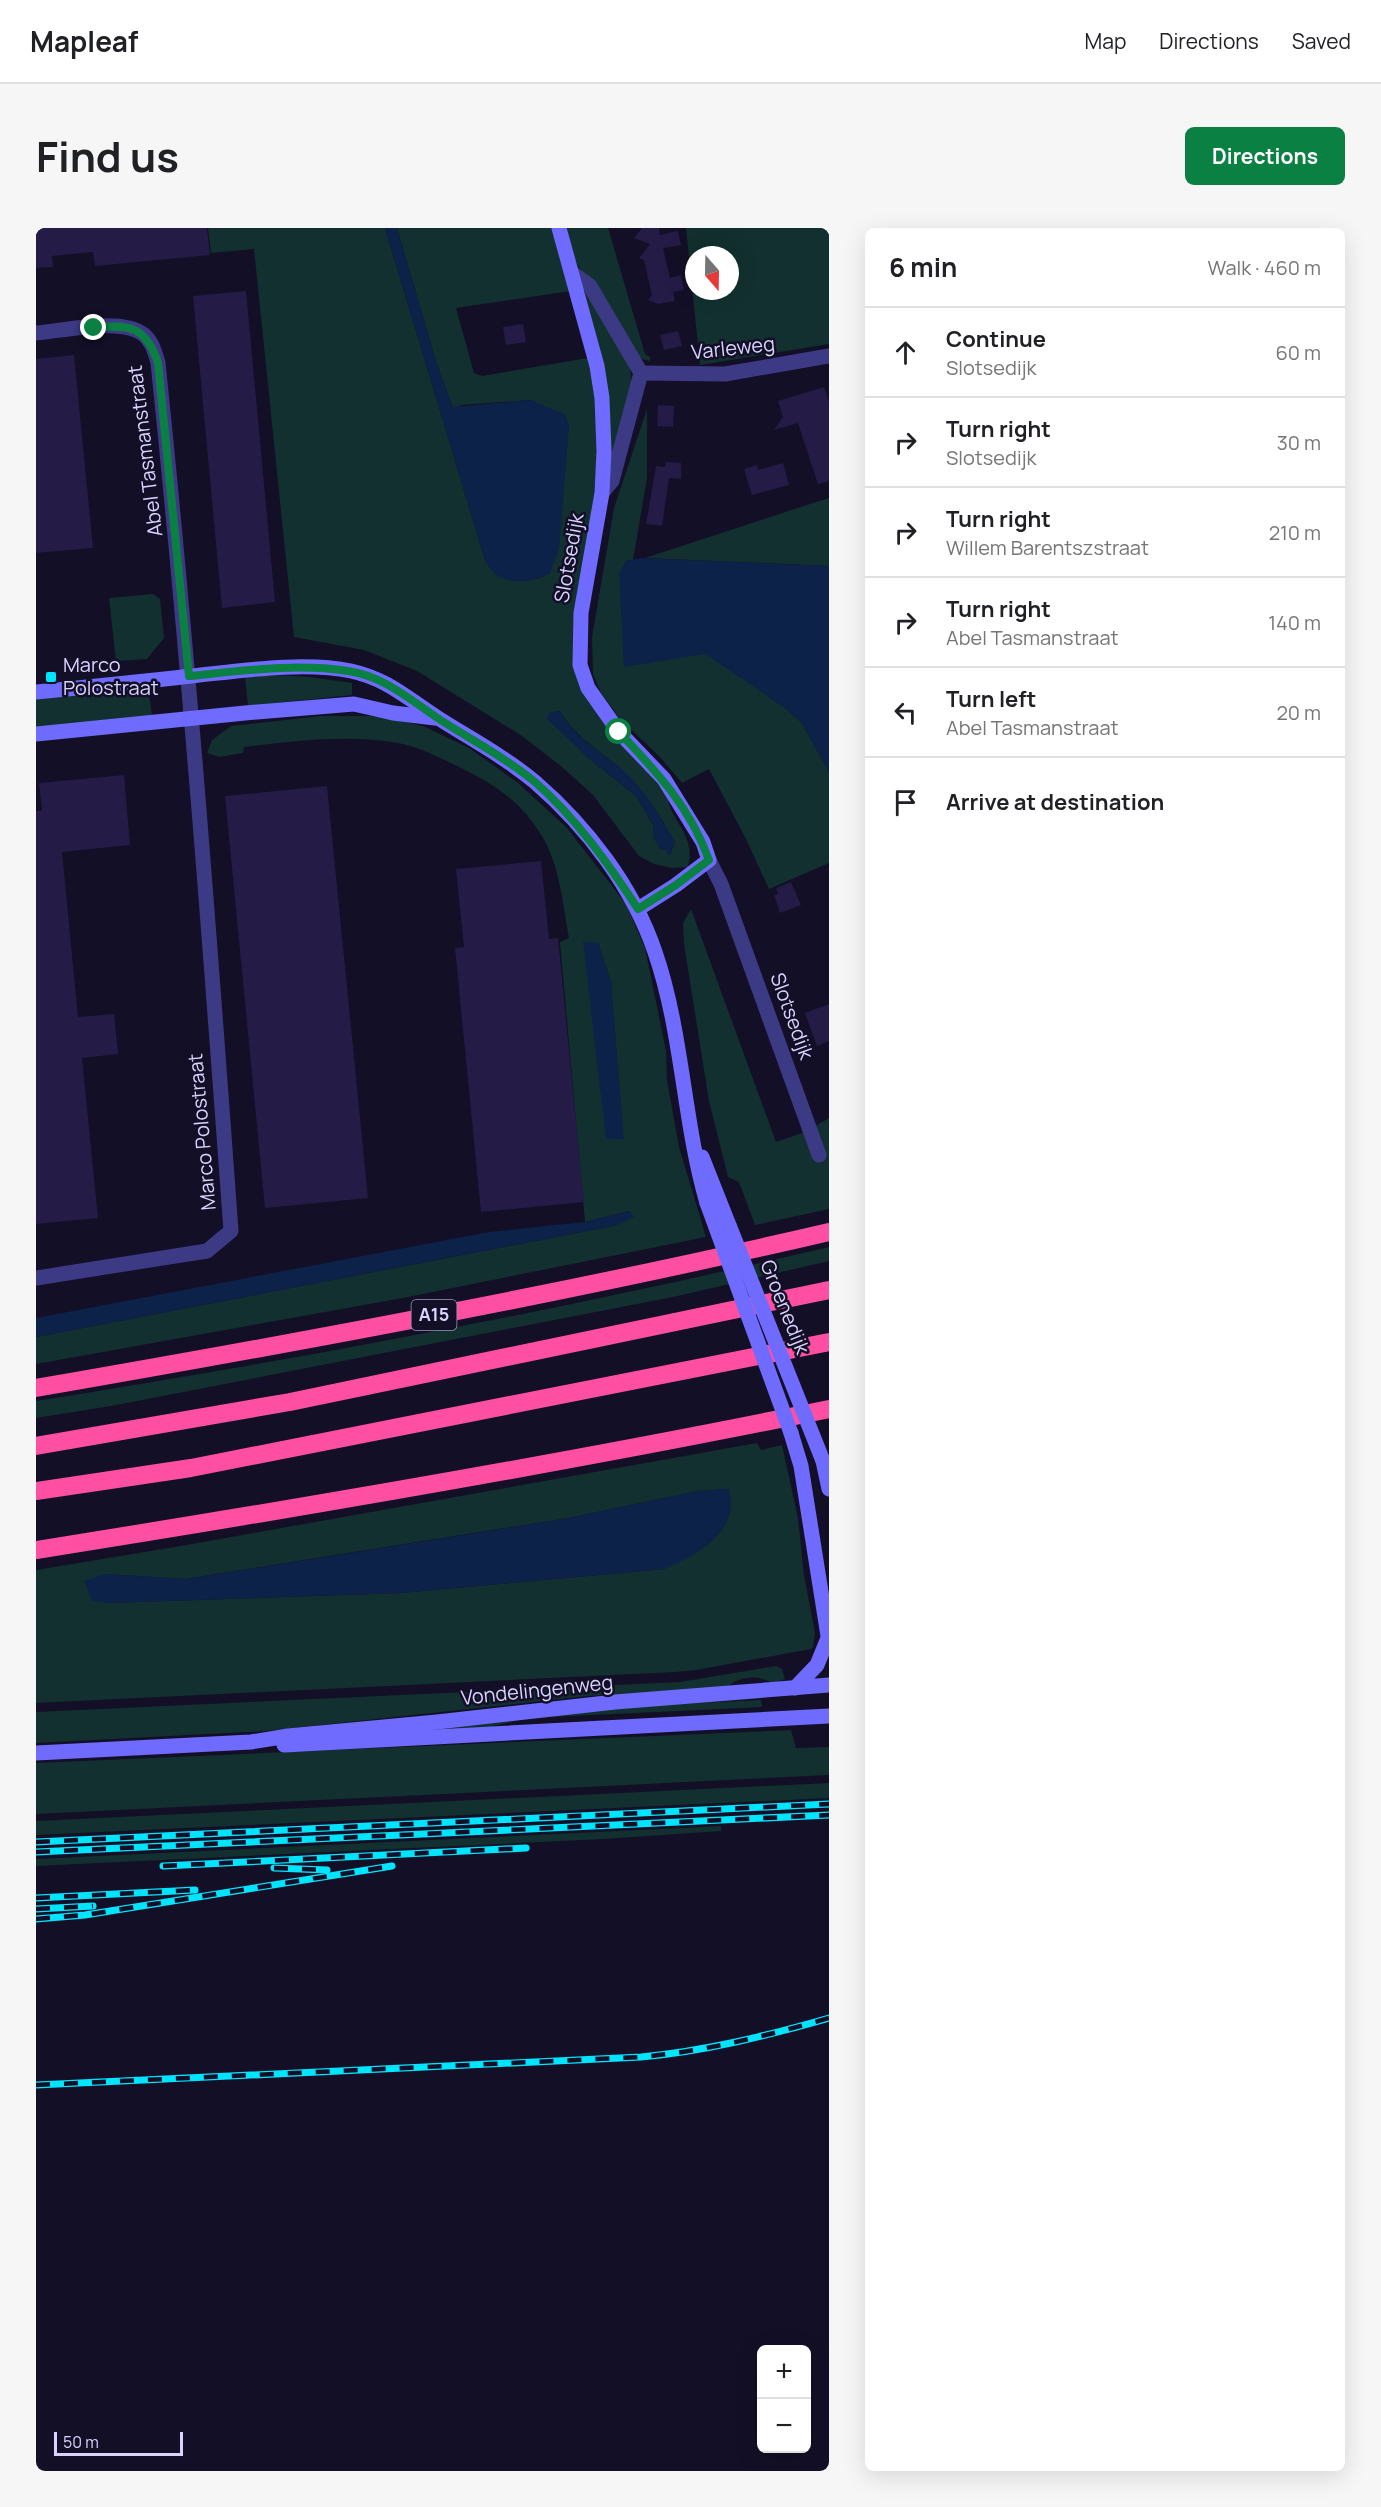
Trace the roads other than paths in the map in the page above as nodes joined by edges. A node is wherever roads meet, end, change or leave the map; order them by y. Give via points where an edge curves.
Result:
1 (559, 228) edge
2 (571, 272) junction
3 (36, 333) edge
4 (829, 356) edge
5 (641, 373) junction
6 (602, 493) junction
7 (189, 676) junction
8 (36, 692) edge
9 (192, 718) junction
10 (439, 718) junction
11 (36, 734) edge
12 (709, 860) junction
13 (638, 909) junction
14 (819, 1155) dead end
15 (713, 1202) junction
16 (829, 1232) edge
17 (36, 1278) edge
18 (829, 1290) edge
19 (829, 1342) edge
20 (36, 1388) edge
21 (829, 1409) edge
22 (36, 1446) edge
23 (829, 1489) edge
24 (36, 1491) edge
25 (36, 1550) edge
26 (829, 1640) edge
27 (829, 1684) edge
28 (795, 1688) junction
29 (829, 1716) edge
30 (251, 1742) junction
31 (36, 1753) edge

1 - 2 main road, Slotsedijk
2 - 5 street via 590,286
2 - 6 main road, Slotsedijk via 602,398
3 - 7 street, Abel Tasmanstraat via 123,326 144,335 153,346 158,363
4 - 5 street, Varleweg via 725,374
5 - 6 street via 612,481
6 - 12 main road, Slotsedijk via 581,613 580,665 588,688 619,732 664,779 703,842
7 - 8 main road, Groenedijk
7 - 9 street
7 - 10 main road, Groenedijk via 296,668 349,671 381,679
9 - 10 main road via 354,704
9 - 11 main road
9 - 17 street, Marco Polostraat via 231,1231 207,1251
10 - 13 main road, Groenedijk via 534,782 567,813 605,859
12 - 13 main road
12 - 14 street, Slotsedijk
13 - 15 main road, Groenedijk via 656,954 674,1025 695,1144 708,1170
15 - 23 main road, Groenedijk, bridge via 823,1461
15 - 26 main road, Groenedijk, bridge via 801,1466
16 - 20 highway, A15 via 553,1292
18 - 22 highway via 301,1400
19 - 24 highway via 202,1465
21 - 25 highway via 344,1501
26 - 28 main road via 817,1665
27 - 28 main road, Vondelingenweg
28 - 30 main road, Vondelingenweg via 615,1702
29 - 30 main road, Vondelingenweg via 288,1746
30 - 31 main road, Vondelingenweg

